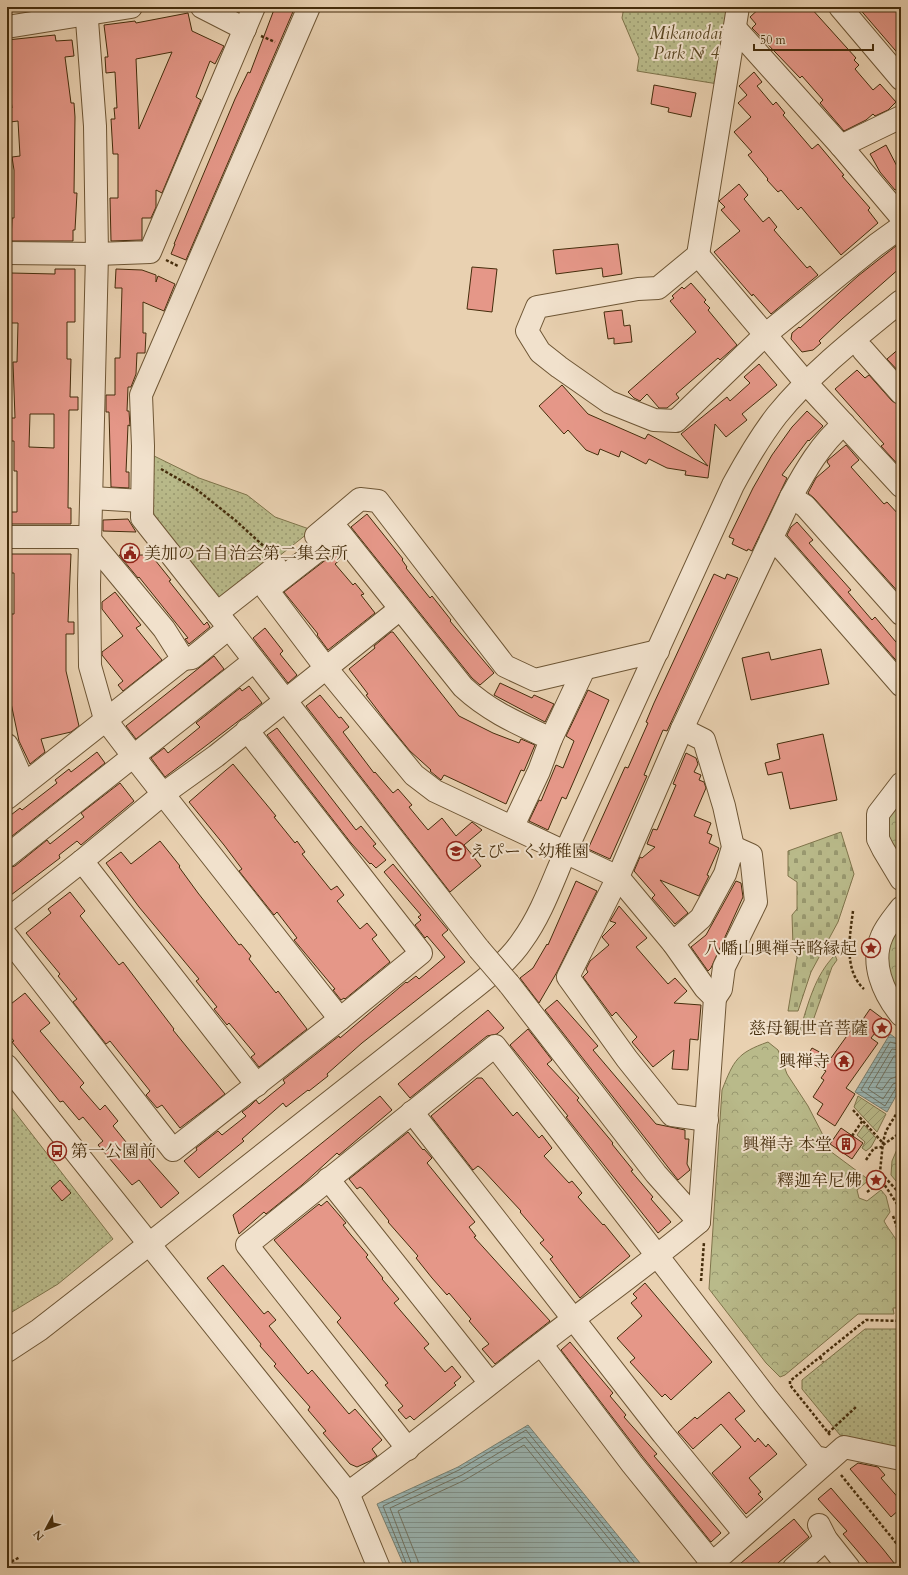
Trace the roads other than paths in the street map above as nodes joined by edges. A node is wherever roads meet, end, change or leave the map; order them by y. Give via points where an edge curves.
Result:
1 (131, 7) edge
2 (202, 7) edge
3 (254, 7) edge
4 (309, 7) edge
5 (738, 7) edge
6 (840, 7) edge
7 (86, 10) edge
8 (7, 27) edge
9 (735, 28) junction
10 (245, 29) junction
11 (901, 79) edge
12 (901, 117) edge
13 (841, 146) junction
14 (901, 218) edge
15 (901, 227) edge
16 (7, 253) edge
17 (97, 254) junction
18 (698, 255) junction
19 (901, 301) edge
20 (765, 336) junction
21 (863, 350) dead end
22 (806, 383) junction
23 (901, 393) edge
24 (844, 424) junction
25 (901, 486) edge
26 (791, 497) junction
27 (92, 498) junction
28 (142, 501) junction
29 (7, 537) edge
30 (771, 539) junction
31 (91, 541) junction
32 (400, 609) junction
33 (901, 614) edge
34 (223, 621) junction
35 (658, 651) junction
36 (184, 659) junction
37 (254, 661) junction
38 (326, 668) junction
39 (584, 669) junction
40 (901, 685) edge
41 (285, 700) junction
42 (105, 719) junction
43 (682, 729) junction
44 (247, 730) junction
45 (551, 739) junction
46 (7, 745) edge
47 (134, 757) junction
48 (24, 784) junction
49 (901, 784) edge
50 (163, 794) junction
51 (7, 798) edge
52 (513, 826) junction
53 (733, 847) junction
54 (564, 853) junction
55 (7, 856) edge
56 (82, 861) junction
57 (618, 877) junction
58 (901, 879) edge
59 (901, 908) edge
60 (7, 920) edge
61 (7, 937) edge
62 (673, 943) junction
63 (715, 998) junction
64 (901, 1015) edge
65 (340, 1019) junction
66 (7, 1066) edge
67 (257, 1084) junction
68 (412, 1112) junction
69 (707, 1120) junction
70 (328, 1179) junction
71 (699, 1222) junction
72 (148, 1245) junction
73 (657, 1257) junction
74 (574, 1319) junction
75 (541, 1344) junction
76 (7, 1351) edge
77 (490, 1383) junction
78 (834, 1446) junction
79 (408, 1449) junction
80 (901, 1459) edge
81 (348, 1493) junction
82 (745, 1534) junction
83 (710, 1566) edge
84 (379, 1568) edge
85 (794, 1568) edge
86 (849, 1568) edge

1 - 7 street
2 - 10 street
3 - 10 street
4 - 28 street via 141,395
5 - 9 street
6 - 11 street
7 - 8 street
7 - 17 street via 95,126
9 - 13 street
9 - 18 street
10 - 17 street via 150,252
12 - 13 street
13 - 14 street
15 - 20 street
16 - 17 street
17 - 27 street
18 - 20 street
18 - 20 street via 658,288 638,289 537,307 528,331 540,352 609,402 654,420 676,421
19 - 22 street
20 - 22 street
21 - 23 street
22 - 24 street
22 - 35 street via 777,416 752,451 733,485
24 - 25 street
24 - 26 street via 832,433
26 - 30 street
26 - 33 street via 805,506
27 - 28 street
27 - 31 street
28 - 34 street via 142,518
29 - 31 street via 79,537
30 - 40 street
30 - 43 street
31 - 36 street via 164,629
31 - 42 street via 90,666
32 - 38 street
32 - 38 street via 340,533 273,585 267,590
32 - 45 street via 463,687 479,702
34 - 36 street via 192,658
34 - 37 street
34 - 39 street via 282,562 360,499 378,501 505,666 535,680
35 - 39 street
35 - 54 street
36 - 42 street
37 - 41 street
37 - 47 street
38 - 41 street
38 - 52 street via 414,775 435,791
39 - 45 street
41 - 44 street
41 - 71 street, bridge via 656,1174
42 - 47 street
42 - 48 street
43 - 53 street via 704,740 724,806
43 - 57 street
44 - 50 street
44 - 65 street via 420,953
45 - 52 street
46 - 48 street
47 - 50 street
47 - 55 street
48 - 51 street
49 - 58 street via 878,814 878,839
50 - 56 street
50 - 65 street
52 - 54 street
53 - 62 street via 725,874 701,918
53 - 63 street via 751,856 756,902 724,967 721,989
54 - 57 street
54 - 72 street via 539,913 522,942 505,960 445,1011
56 - 60 street
56 - 67 street
57 - 62 street
57 - 69 street via 568,978 672,1115
59 - 64 street via 882,935 877,955 879,976
61 - 67 street via 173,1150
62 - 63 street
63 - 69 street
65 - 67 street
66 - 72 street
68 - 70 street
68 - 73 street via 495,1046
68 - 74 street
69 - 71 street
70 - 77 street
70 - 79 street via 247,1245
71 - 73 street
72 - 76 street via 40,1330
72 - 81 street
73 - 74 street
73 - 78 street via 815,1457
74 - 75 street
74 - 82 street
75 - 77 street
75 - 83 street
77 - 79 street
78 - 80 street
78 - 82 street via 796,1497
79 - 81 street
81 - 84 street
82 - 83 street
85 - 86 street via 822,1532

